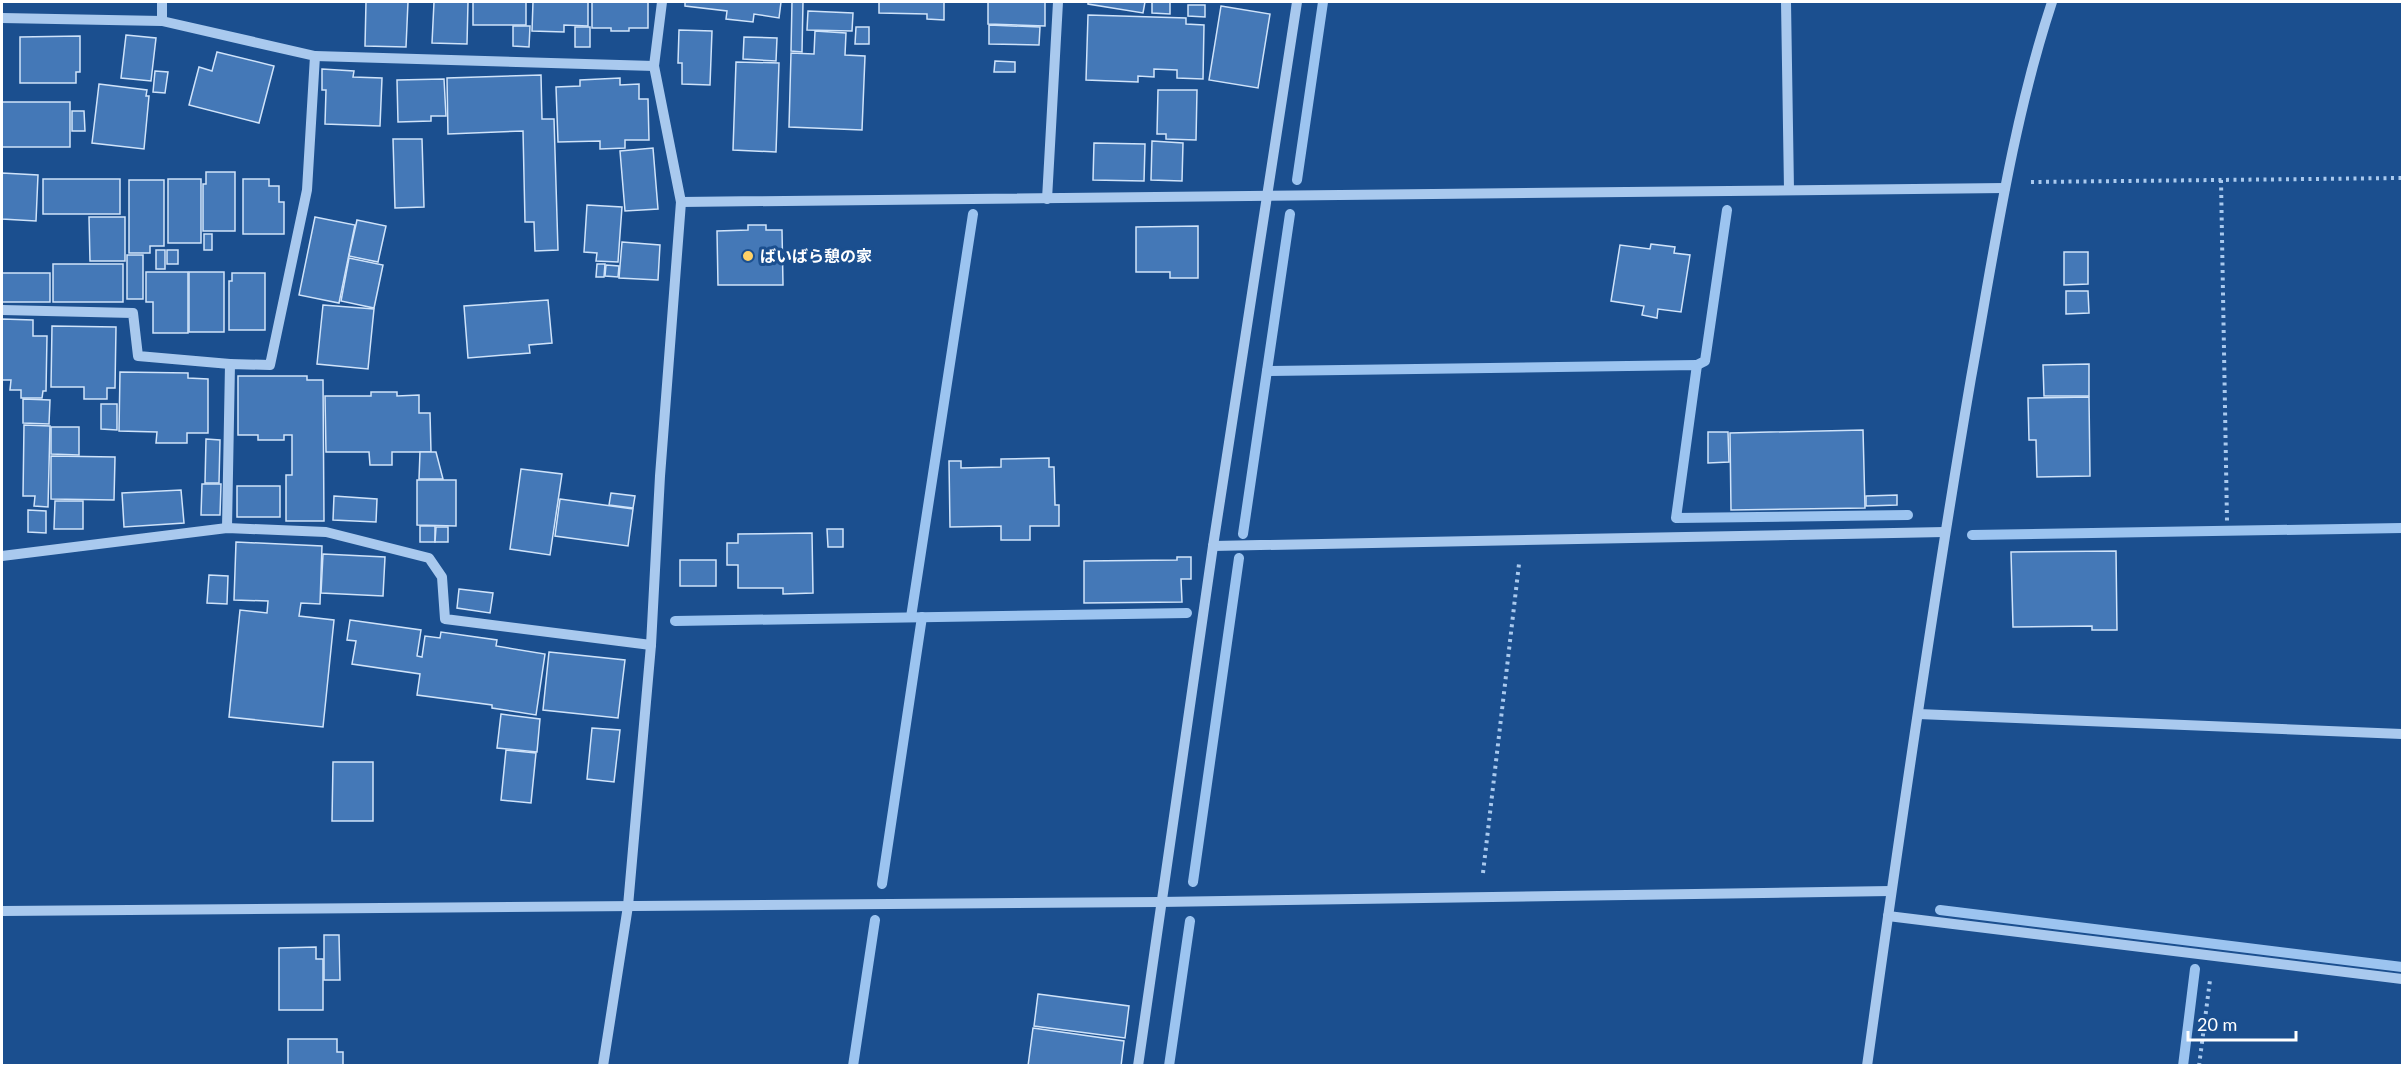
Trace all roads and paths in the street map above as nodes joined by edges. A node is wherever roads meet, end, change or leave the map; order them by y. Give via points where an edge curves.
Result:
1 (162, 2) edge
2 (662, 2) edge
3 (1058, 2) edge
4 (1297, 2) edge
5 (1786, 2) edge
6 (2052, 2) edge
7 (2, 18) edge
8 (162, 21) junction
9 (315, 56) junction
10 (654, 66) junction
11 (2403, 178) edge
12 (2221, 180) junction
13 (2006, 185) junction
14 (1789, 190) junction
15 (1265, 197) junction
16 (1047, 199) junction
17 (681, 202) junction
18 (2, 310) edge
19 (230, 364) junction
20 (2227, 521) dead end
21 (227, 528) junction
22 (1945, 532) junction
23 (1522, 540) junction
24 (1213, 546) junction
25 (2, 556) edge
26 (651, 645) junction
27 (1918, 714) junction
28 (2403, 734) edge
29 (1891, 891) junction
30 (1480, 897) junction
31 (1160, 902) junction
32 (628, 906) junction
33 (2, 911) edge
34 (1888, 916) junction
35 (2212, 955) junction
36 (2403, 979) edge
37 (603, 1065) edge
38 (1138, 1065) edge
39 (1867, 1065) edge
40 (2199, 1065) edge

1 - 8 street
2 - 10 street
3 - 16 street
4 - 15 street
5 - 14 street
6 - 13 street via 2025,97
7 - 8 street
8 - 9 street
9 - 10 street
9 - 19 street via 307,190 270,365
10 - 17 street
11 - 12 path
12 - 13 path
12 - 20 path
13 - 14 street
13 - 22 street
14 - 15 street
15 - 16 street
15 - 24 street
16 - 17 street
17 - 26 street
18 - 19 street via 133,313 138,356
19 - 21 street
21 - 25 street
21 - 26 street via 326,532 429,558 442,577 445,619
22 - 23 street
22 - 27 street
23 - 24 street
23 - 30 path
24 - 31 street
26 - 32 street
27 - 28 street
27 - 29 street
29 - 30 street
29 - 34 street
30 - 31 street
31 - 32 street
31 - 38 street
32 - 33 street
32 - 37 street
34 - 35 street
34 - 39 street
35 - 36 street
35 - 40 path

